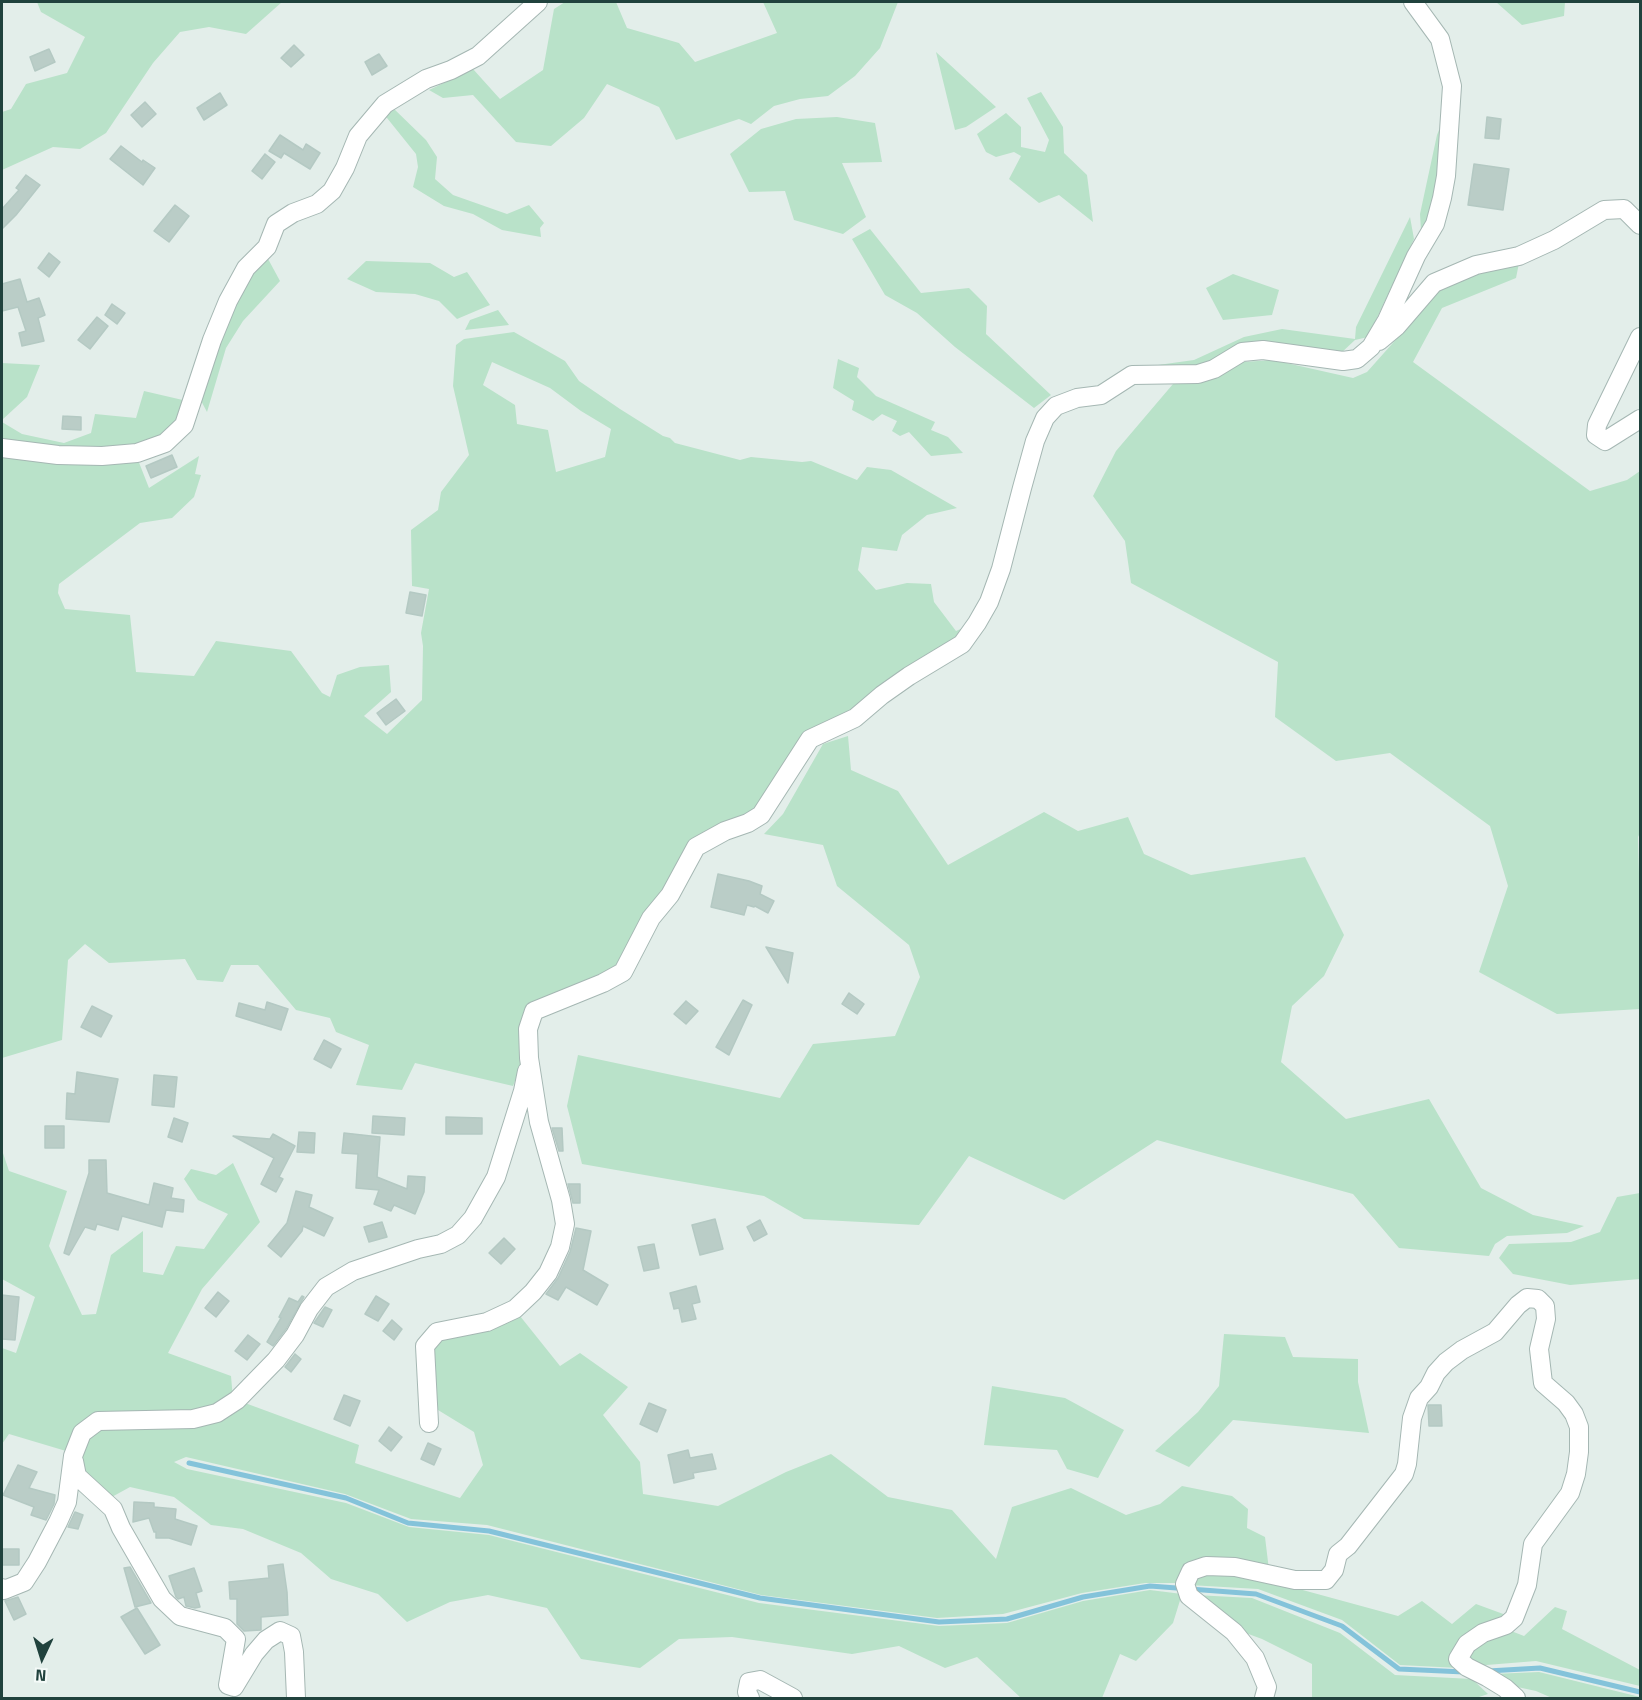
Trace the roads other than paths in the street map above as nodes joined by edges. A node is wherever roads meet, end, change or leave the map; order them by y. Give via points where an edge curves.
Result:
1 (538, 2) edge
2 (1413, 2) edge
3 (1641, 225) edge
4 (1641, 337) edge
5 (1371, 347) junction
6 (1641, 420) edge
7 (2, 448) edge
8 (529, 1058) junction
9 (429, 1423) dead end
10 (72, 1456) junction
11 (2, 1588) edge
12 (296, 1698) edge
13 (750, 1698) edge
14 (793, 1698) edge
15 (1264, 1698) edge
16 (1516, 1698) edge

1 - 7 street via 478,56 426,79 385,104 358,136 332,191 316,204 276,224 267,247 246,268 228,301 184,425 165,443 137,453 102,456
2 - 5 street via 1440,39 1452,86 1446,176 1435,224
3 - 5 street via 1624,209 1604,210 1519,256 1476,265 1434,283 1397,326
4 - 6 street via 1597,425 1596,435 1605,441
5 - 8 street via 1357,358 1343,362 1263,350 1242,352 1198,374 1132,375 1101,394 1056,406 1045,418 1035,441 989,602 962,644 882,694 855,718 810,739 761,815 696,847 670,895 651,918 624,972 534,1011 528,1029
8 - 9 street via 539,1122 565,1224 560,1247 548,1273 515,1309 487,1322 437,1332 425,1346
8 - 10 street via 523,1091 496,1177 473,1218 458,1235 353,1271 326,1287 276,1360 237,1400 217,1413 193,1419 98,1421 82,1433
10 - 11 street via 67,1502 47,1542 24,1582
10 - 12 street via 77,1476 113,1509 162,1599 180,1616 225,1628 236,1640 228,1685 234,1687 254,1654 280,1631 291,1636
13 - 14 street via 749,1682 760,1680
15 - 16 street via 1267,1687 1255,1658 1234,1632 1189,1596 1185,1584 1191,1571 1206,1566 1235,1567 1295,1580 1326,1580 1334,1570 1338,1554 1404,1474 1419,1398 1436,1373 1462,1350 1495,1332 1527,1298 1538,1299 1545,1306 1539,1349 1544,1383 1566,1403 1579,1428 1576,1474 1570,1493 1533,1544 1527,1585 1514,1618 1467,1644 1458,1659

